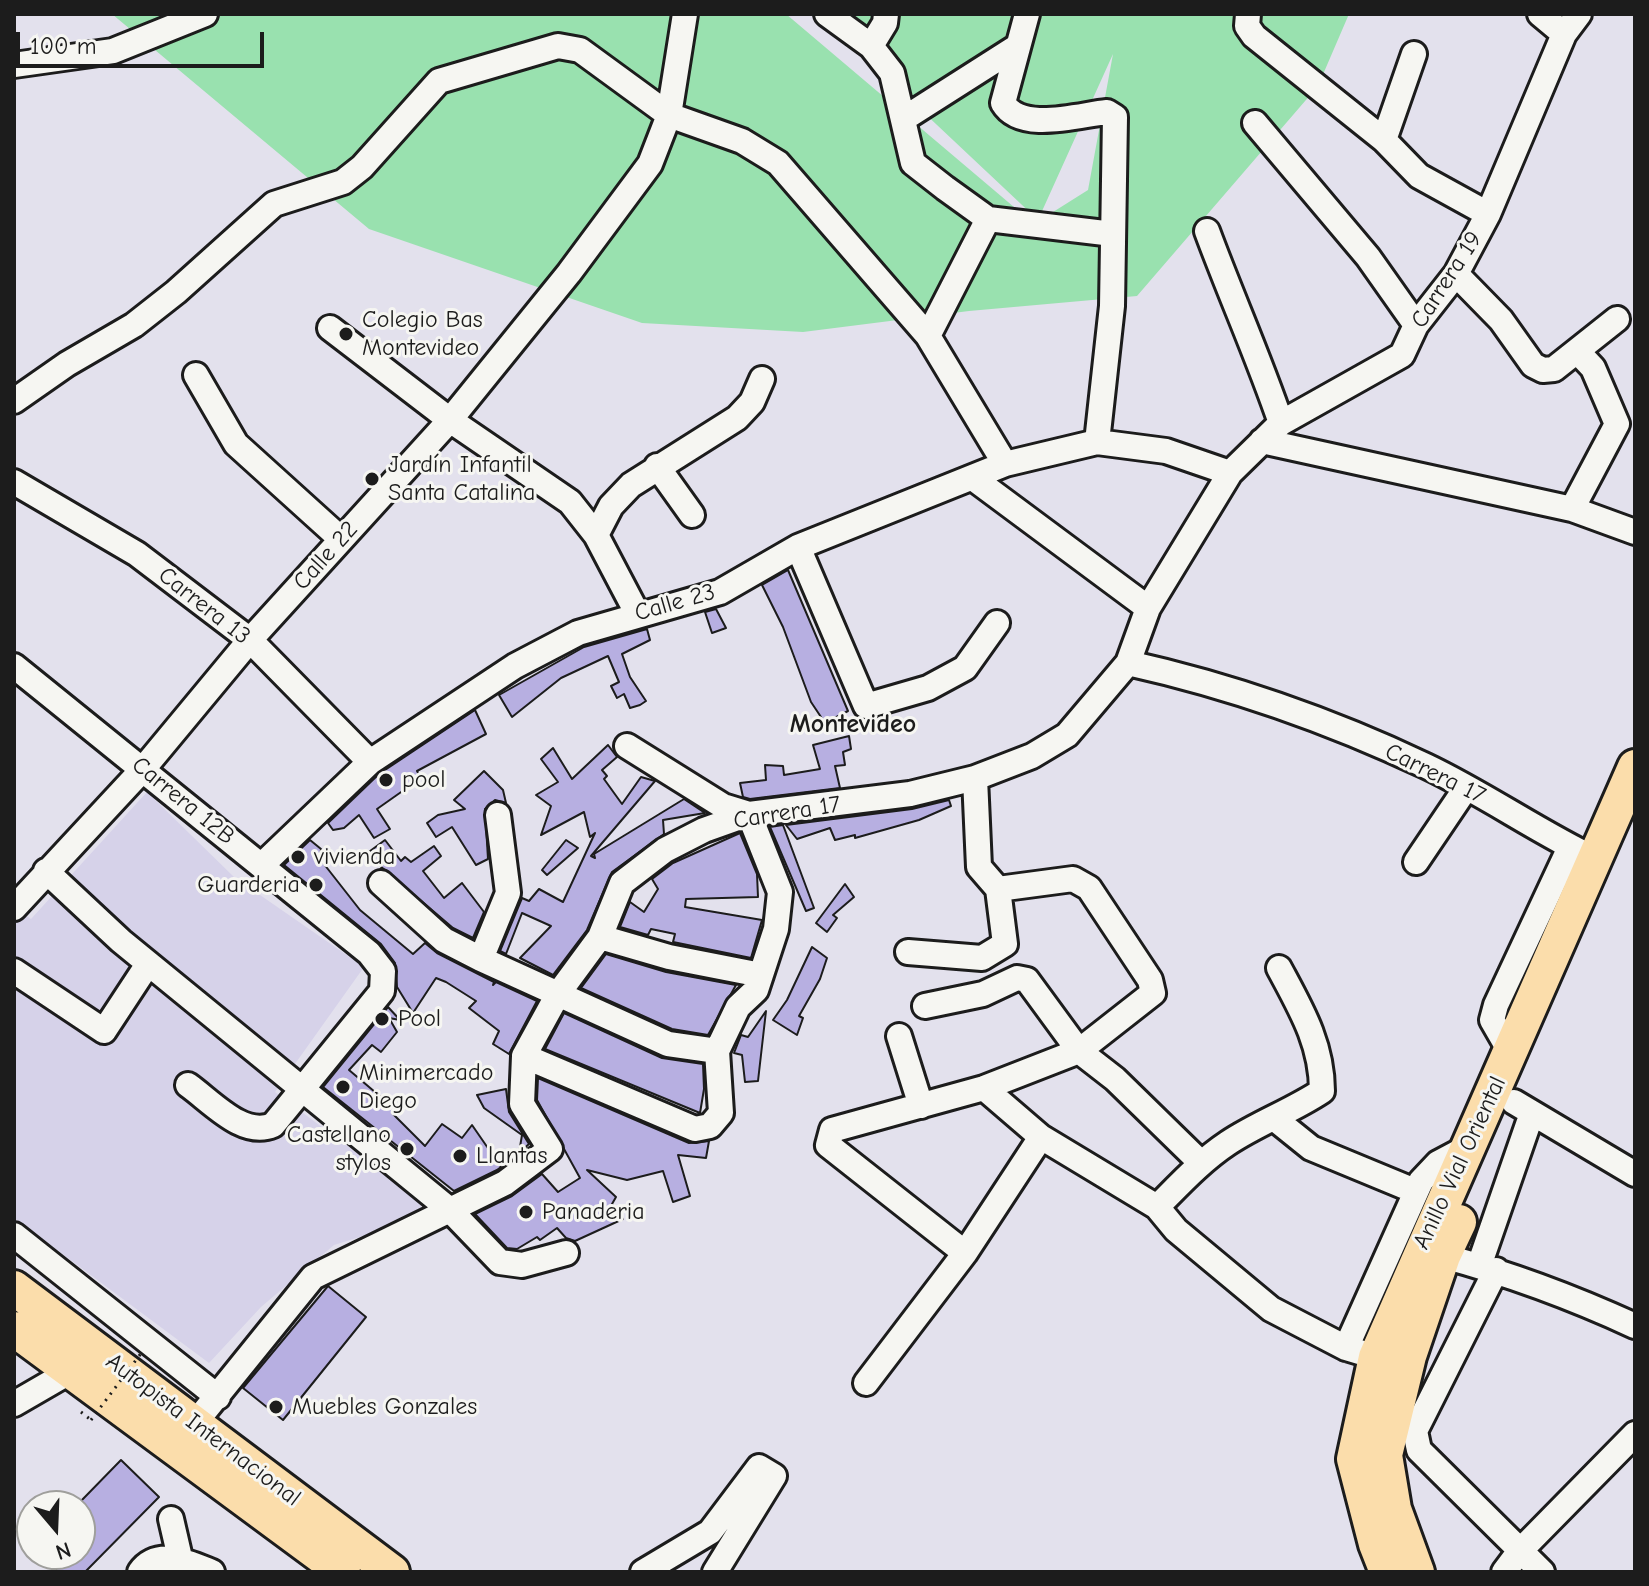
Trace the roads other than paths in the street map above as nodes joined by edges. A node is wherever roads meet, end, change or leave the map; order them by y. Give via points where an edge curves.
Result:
1 (205, 14) edge
2 (685, 14) edge
3 (827, 14) edge
4 (886, 14) edge
5 (1248, 14) edge
6 (1540, 14) edge
7 (1579, 14) edge
8 (1019, 25) edge
9 (1564, 34) junction
10 (871, 46) junction
11 (1414, 54) dead end
12 (14, 65) edge
13 (669, 115) junction
14 (905, 118) junction
15 (1255, 123) dead end
16 (1384, 140) junction
17 (1488, 214) junction
18 (988, 219) junction
19 (1207, 231) dead end
20 (1113, 234) junction
21 (1456, 274) junction
22 (1617, 319) dead end
23 (1416, 325) junction
24 (330, 328) dead end
25 (928, 336) junction
26 (1577, 351) junction
27 (196, 375) dead end
28 (762, 379) dead end
29 (14, 401) edge
30 (450, 420) junction
31 (1281, 423) junction
32 (1262, 441) junction
33 (1097, 442) junction
34 (1005, 464) junction
35 (657, 466) junction
36 (1230, 473) junction
37 (973, 478) junction
38 (14, 482) edge
39 (1572, 509) junction
40 (692, 515) dead end
41 (1635, 532) edge
42 (596, 535) junction
43 (341, 539) junction
44 (798, 547) junction
45 (1148, 608) junction
46 (637, 613) junction
47 (997, 623) dead end
48 (250, 640) junction
49 (1128, 663) junction
50 (14, 666) edge
51 (627, 746) dead end
52 (370, 762) junction
53 (1635, 767) edge
54 (143, 769) junction
55 (975, 778) junction
56 (1466, 788) junction
57 (749, 814) junction
58 (498, 815) dead end
59 (1635, 826) edge
60 (1583, 853) junction
61 (1416, 862) dead end
62 (262, 865) junction
63 (46, 871) junction
64 (381, 883) dead end
65 (998, 889) junction
66 (17, 898) edge
67 (600, 937) junction
68 (908, 952) dead end
69 (481, 959) junction
70 (148, 964) junction
71 (1279, 968) dead end
72 (14, 971) edge
73 (761, 975) junction
74 (558, 994) junction
75 (925, 1006) dead end
76 (899, 1036) dead end
77 (717, 1051) junction
78 (1079, 1051) junction
79 (524, 1056) junction
80 (188, 1085) dead end
81 (984, 1088) junction
82 (305, 1089) junction
83 (921, 1106) junction
84 (1523, 1108) junction
85 (1275, 1119) junction
86 (1041, 1137) junction
87 (1470, 1146) junction
88 (1201, 1163) junction
89 (1635, 1174) edge
90 (1415, 1191) junction
91 (1157, 1207) junction
92 (450, 1210) junction
93 (14, 1235) edge
94 (566, 1253) dead end
95 (965, 1253) junction
96 (1443, 1256) junction
97 (1488, 1268) junction
98 (14, 1288) edge
99 (1635, 1326) edge
100 (14, 1329) edge
101 (1361, 1352) junction
102 (71, 1371) junction
103 (866, 1383) dead end
104 (218, 1397) junction
105 (14, 1404) edge
106 (195, 1423) junction
107 (1635, 1434) edge
108 (171, 1519) dead end
109 (694, 1544) junction
110 (180, 1558) junction
111 (1511, 1562) edge
112 (327, 1568) edge
113 (718, 1568) edge
114 (140, 1572) edge
115 (212, 1572) edge
116 (392, 1572) edge
117 (643, 1572) edge
118 (1387, 1572) edge
119 (1417, 1572) edge
120 (1542, 1572) edge

1 - 12 street via 113,51
2 - 13 street, Calle 22
3 - 10 street
4 - 10 street
5 - 16 street via 1247,26 1254,36
6 - 9 street
7 - 9 street, Carrera 19
8 - 14 street
8 - 20 street via 1003,103 1015,116 1063,118 1107,112 1115,117
9 - 17 street, Carrera 19
10 - 14 street via 892,73
11 - 16 street
13 - 25 street via 742,141 778,163
13 - 29 street via 580,50 558,46 439,81 343,182 274,204 134,325
13 - 30 street, Calle 22 via 650,164
14 - 18 street via 913,163
15 - 23 street via 1368,257
16 - 17 street via 1435,188
17 - 21 street, Carrera 19
18 - 20 street
18 - 25 street
19 - 31 street
20 - 33 street via 1112,306
21 - 23 street, Carrera 19
21 - 26 street via 1501,320 1533,365 1554,369
22 - 26 street
23 - 31 street, Carrera 19 via 1402,355
24 - 30 street
25 - 34 street
26 - 39 street via 1593,368 1617,424
27 - 43 street via 236,444
28 - 35 street via 737,418
30 - 42 street via 570,502
30 - 43 street, Calle 22
31 - 32 street, Carrera 19
32 - 36 street, Carrera 19
32 - 39 street
33 - 34 street, Calle 23
33 - 36 street, Calle 23 via 1166,451
34 - 37 street, Calle 23
35 - 40 street
35 - 42 street via 611,506
36 - 45 street, Carrera 17
37 - 44 street, Calle 23
37 - 45 street
38 - 48 street, Carrera 13 via 137,554
39 - 41 street
42 - 46 street
43 - 48 street, Calle 22
44 - 46 street, Calle 23 via 720,592
44 - 47 street via 866,706 928,688 965,668
45 - 49 street, Carrera 17
46 - 52 street, Calle 23 via 578,633 529,658
48 - 52 street, Carrera 13
48 - 54 street, Calle 22
49 - 55 street, Carrera 17 via 1067,735 1032,756
49 - 56 street, Carrera 17 via 1305,714
50 - 54 street, Carrera 12B
51 - 57 street via 723,806
52 - 62 street, Calle 23
53 - 60 highway, Anillo Vial Oriental
54 - 62 street, Carrera 12B
54 - 63 street, Calle 22
55 - 57 street, Carrera 17 via 910,794
55 - 65 street via 979,867
56 - 60 street, Carrera 17
56 - 61 street
57 - 67 street, Carrera 17 via 665,850 622,883
57 - 73 street via 780,892 776,929
58 - 69 street via 508,893
59 - 84 highway, Anillo Vial Oriental
60 - 87 highway, Anillo Vial Oriental via 1511,1053
62 - 82 street, Carrera 12B via 369,953 383,971 382,991
63 - 66 street, Calle 22
63 - 70 street
64 - 69 street via 444,940
65 - 68 street via 1002,948 982,958
65 - 78 street via 1073,879 1089,888 1150,980 1153,993
67 - 73 street
67 - 74 street, Carrera 17
69 - 74 street
70 - 72 street via 104,1031
70 - 82 street
71 - 85 street via 1314,1037 1322,1062 1322,1091
73 - 77 street
74 - 77 street via 668,1044
74 - 79 street, Carrera 17
75 - 78 street via 983,994 1017,978 1027,980
76 - 83 street
77 - 79 street via 721,1113 710,1126 695,1129
78 - 81 street
78 - 88 street
79 - 92 street, Carrera 17 via 522,1104 550,1149 505,1183
80 - 82 street via 246,1127 261,1130 273,1125
81 - 83 street
81 - 86 street
82 - 92 street
83 - 95 street via 832,1130 828,1145
84 - 89 street
84 - 96 highway, Anillo Vial Oriental
84 - 97 street
85 - 88 street
85 - 90 street via 1311,1148
86 - 91 street
86 - 95 street
87 - 90 street via 1438,1163
87 - 101 highway, Anillo Vial Oriental
88 - 91 street
90 - 101 street
91 - 101 street via 1176,1230 1271,1309
92 - 94 street via 500,1262 522,1265
92 - 104 street via 313,1277
93 - 104 street
95 - 103 street
96 - 97 street
96 - 119 highway, Anillo Vial Oriental via 1409,1356 1385,1455 1394,1509
97 - 99 street
97 - 111 street via 1415,1439
98 - 106 highway, Autopista Internacional
100 - 102 highway, Autopista Internacional
101 - 118 highway, Anillo Vial Oriental via 1354,1459
102 - 105 street
102 - 112 highway, Autopista Internacional
104 - 106 street
106 - 116 highway, Autopista Internacional
107 - 111 street
108 - 110 street
109 - 113 street
109 - 113 street via 710,1532 759,1467 774,1476
109 - 117 street
110 - 114 street via 157,1561
110 - 115 street
111 - 120 street

